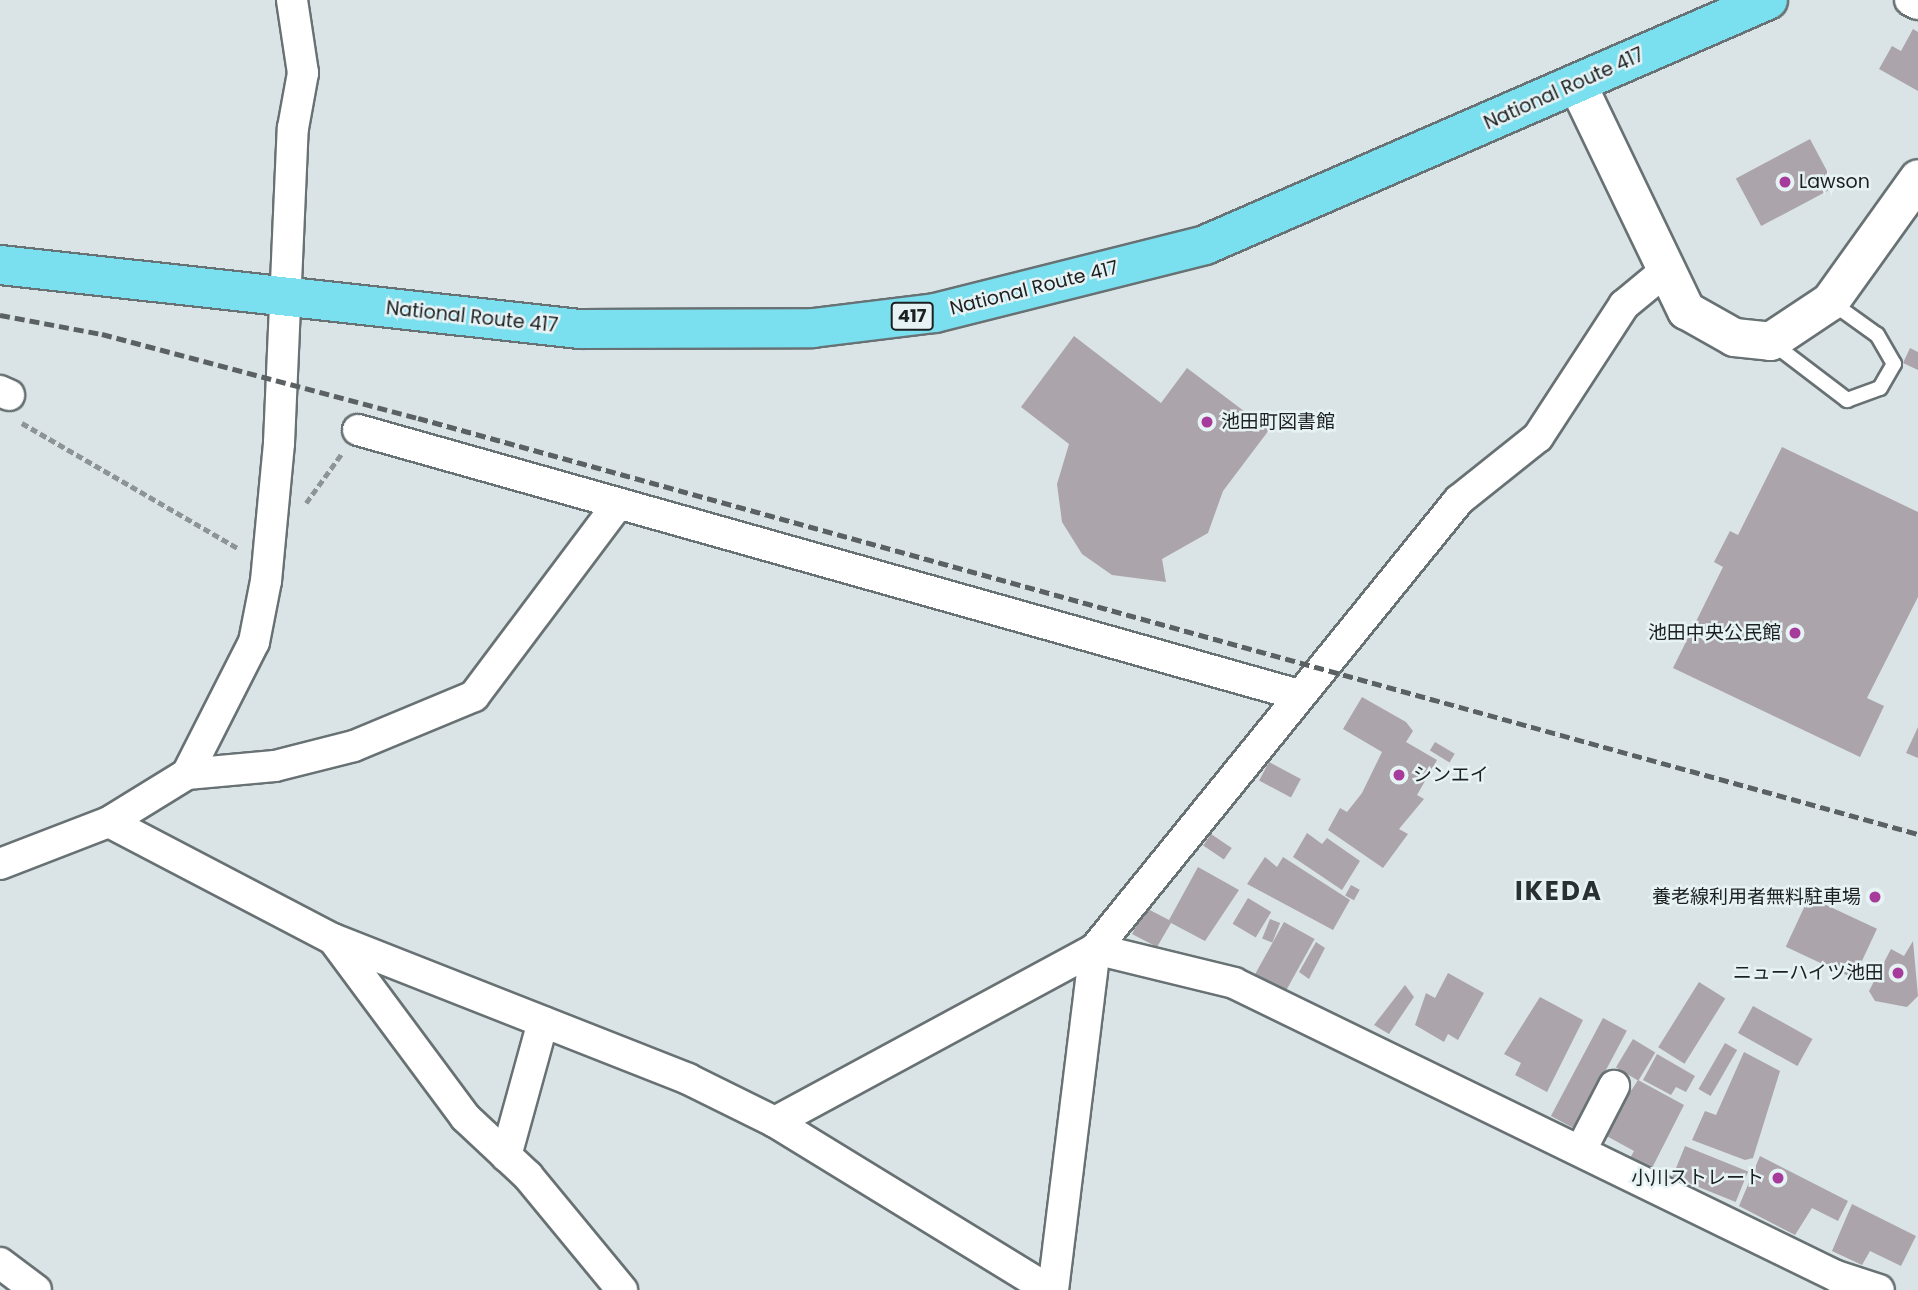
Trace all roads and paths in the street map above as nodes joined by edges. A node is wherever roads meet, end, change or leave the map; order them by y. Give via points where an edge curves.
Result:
1 (292, 0) edge
2 (1768, 0) edge
3 (1910, 0) edge
4 (1918, 5) edge
5 (1577, 84) junction
6 (1918, 178) edge
7 (0, 265) edge
8 (1664, 272) junction
9 (284, 298) junction
10 (1830, 301) junction
11 (1770, 341) junction
12 (5, 393) edge
13 (358, 430) joint
14 (618, 504) junction
15 (298, 515) dead end
16 (268, 559) junction
17 (1298, 695) junction
18 (187, 775) junction
19 (109, 822) junction
20 (0, 864) edge
21 (334, 939) junction
22 (1095, 949) junction
23 (543, 1022) junction
24 (1614, 1086) dead end
25 (775, 1122) junction
26 (1582, 1148) junction
27 (506, 1156) junction
28 (0, 1263) edge
29 (36, 1290) edge
30 (622, 1290) edge
31 (1051, 1290) edge
32 (1879, 1290) edge

1 - 9 street via 303,73 293,128
2 - 5 highway, National Route 417 / 417
3 - 4 street
5 - 8 street
5 - 9 highway, National Route 417 / 417 via 1205,245 935,313 813,328 580,329
6 - 10 street
7 - 9 highway, National Route 417 / 417
8 - 11 street via 1686,310 1734,337
8 - 17 street via 1624,305 1538,438 1459,500
9 - 16 street
10 - 11 street
10 - 11 lane via 1877,335 1894,364 1880,388 1847,400
12 - 16 path via 3,412 253,557
13 - 14 street
13 - 15 path
14 - 17 street
14 - 18 street via 474,696 354,746 275,766
16 - 18 street via 254,642
17 - 22 street
18 - 19 street
19 - 20 street
19 - 21 street
21 - 23 street
21 - 27 street via 465,1117
22 - 25 street
22 - 26 street via 1234,983
22 - 31 street
23 - 25 street
23 - 27 street
24 - 26 street
25 - 31 street
26 - 32 street via 1836,1276
27 - 30 street
28 - 29 street

